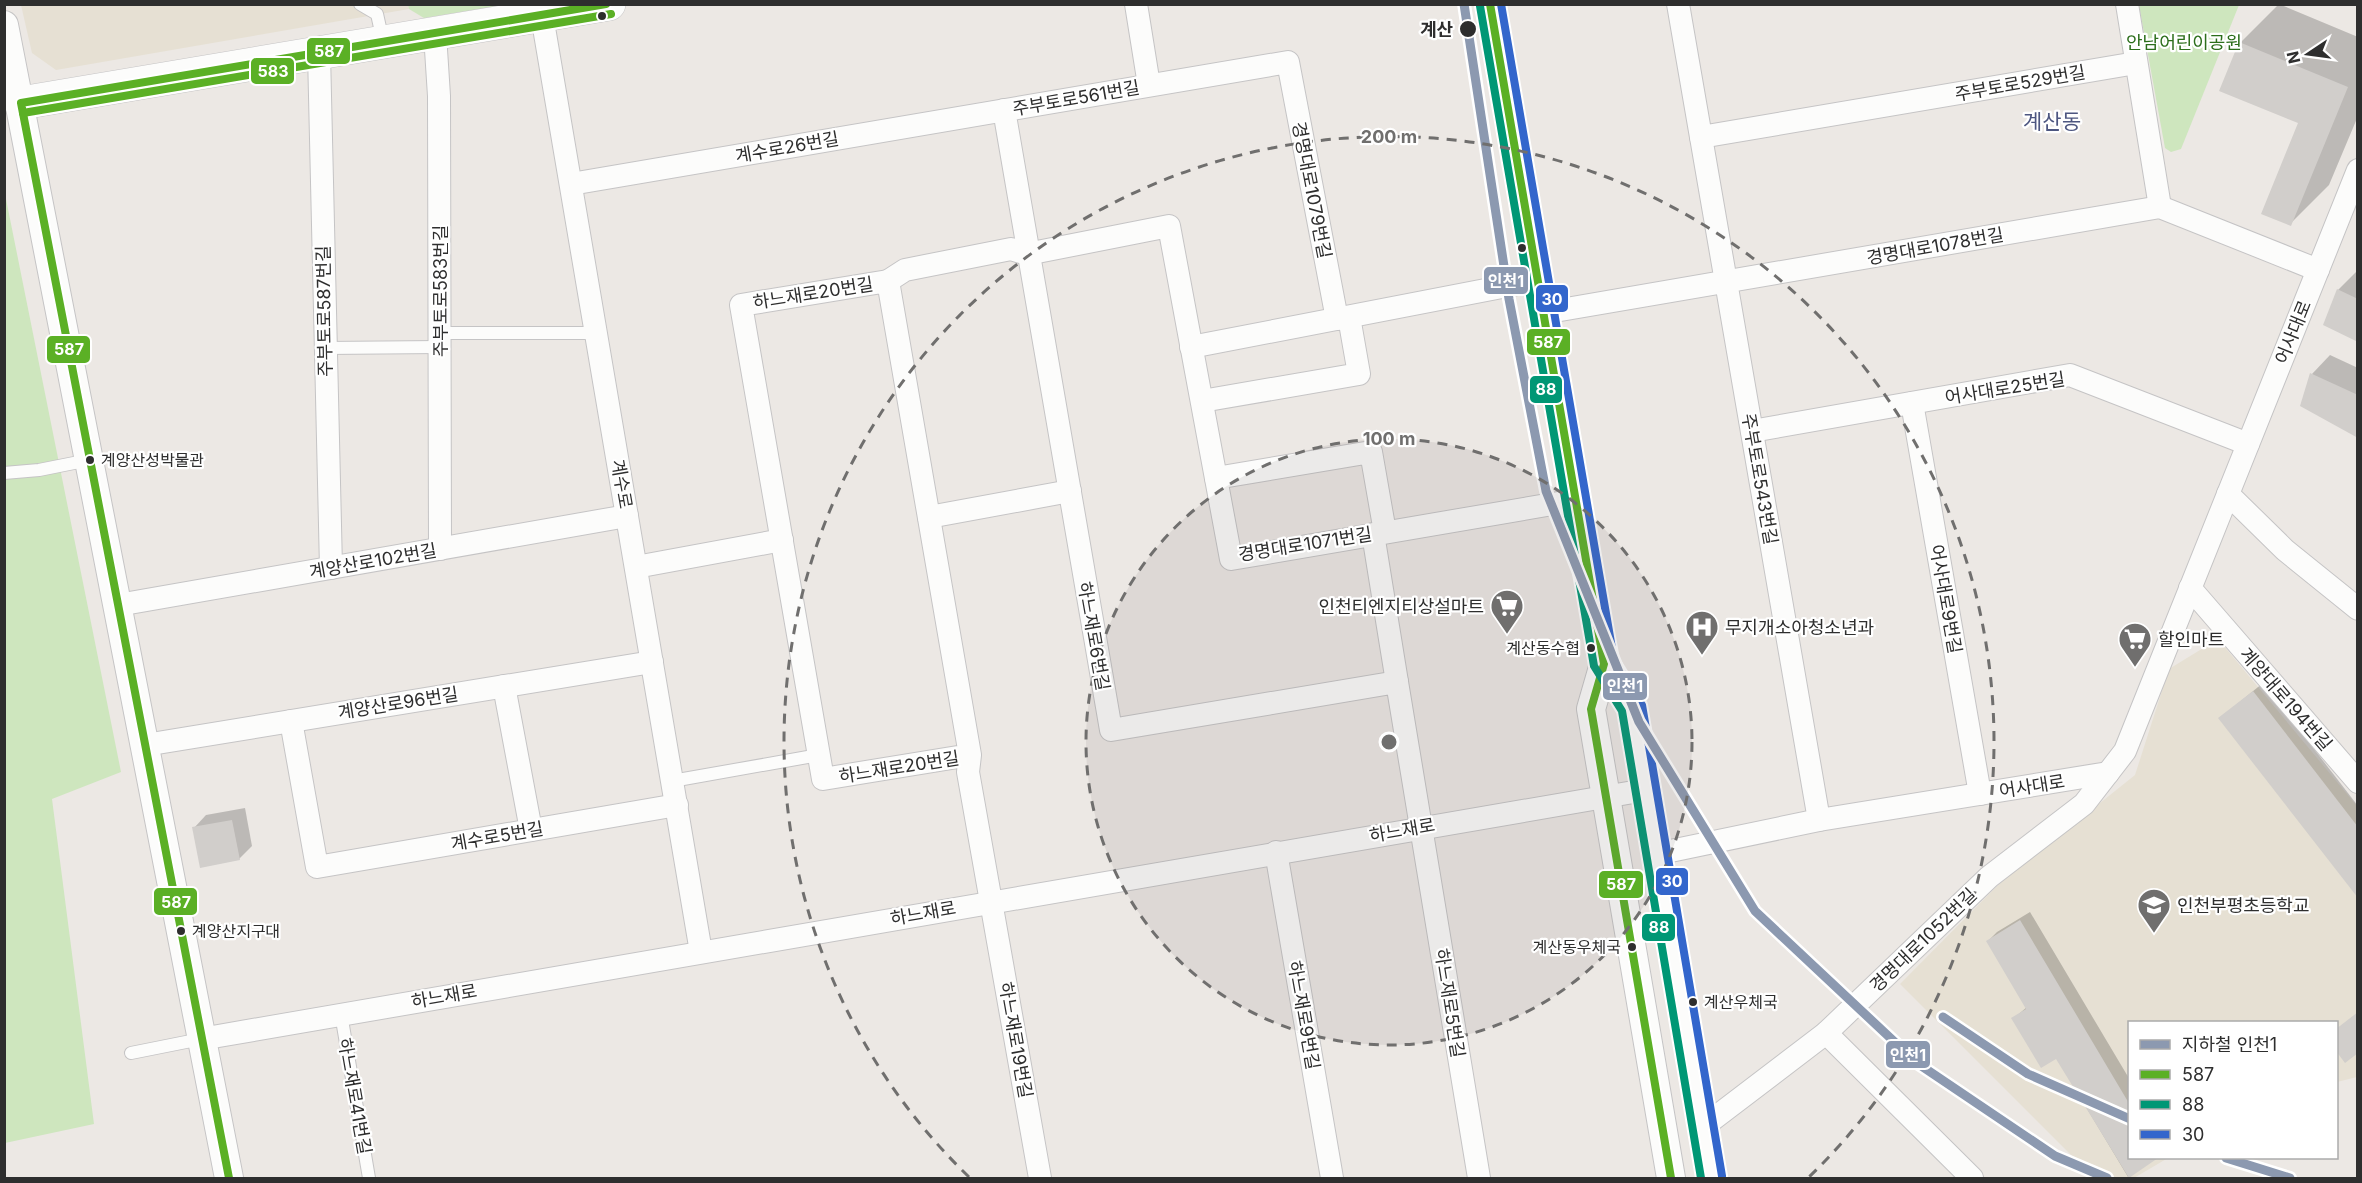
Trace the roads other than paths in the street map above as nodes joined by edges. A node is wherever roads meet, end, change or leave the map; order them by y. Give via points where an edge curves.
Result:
1 (360, 4) edge
2 (1136, 4) edge
3 (1490, 4) edge
4 (1678, 4) edge
5 (2127, 4) edge
6 (598, 5) edge
7 (542, 16) junction
8 (4, 25) edge
9 (435, 34) junction
10 (383, 43) junction
11 (319, 53) junction
12 (1288, 62) joint
13 (2136, 63) junction
14 (1149, 85) junction
15 (21, 103) junction
16 (1004, 110) junction
17 (1701, 137) junction
18 (2358, 170) edge
19 (571, 184) junction
20 (2160, 207) junction
21 (1027, 254) junction
22 (2318, 270) junction
23 (1538, 280) junction
24 (888, 281) junction
25 (1726, 282) junction
26 (1543, 313) junction
27 (1343, 318) junction
28 (596, 333) junction
29 (440, 340) junction
30 (1191, 347) junction
31 (325, 348) junction
32 (1202, 400) junction
33 (1912, 403) junction
34 (1752, 431) junction
35 (2248, 444) junction
36 (90, 459) junction
37 (4, 473) edge
38 (1216, 478) junction
39 (1070, 491) junction
40 (2228, 494) junction
41 (1576, 500) junction
42 (627, 516) junction
43 (929, 516) junction
44 (1379, 533) junction
45 (782, 540) junction
46 (440, 549) junction
47 (636, 567) junction
48 (331, 568) junction
49 (2190, 588) junction
50 (118, 605) junction
51 (2353, 605) edge
52 (652, 662) junction
53 (1604, 664) junction
54 (1397, 682) junction
55 (504, 686) junction
56 (291, 721) junction
57 (145, 744) junction
58 (819, 755) junction
59 (970, 755) junction
60 (2108, 773) junction
61 (672, 781) junction
62 (2358, 782) edge
63 (1645, 790) junction
64 (1980, 794) junction
65 (1605, 795) junction
66 (676, 805) junction
67 (1819, 820) junction
68 (1421, 827) junction
69 (531, 830) junction
70 (1276, 852) junction
71 (1656, 854) junction
72 (991, 902) junction
73 (701, 952) junction
74 (341, 1014) junction
75 (1826, 1033) junction
76 (201, 1039) junction
77 (131, 1053) dead end
78 (1704, 1126) junction
79 (229, 1179) edge
80 (369, 1179) edge
81 (1040, 1179) edge
82 (1332, 1179) edge
83 (1479, 1179) edge
84 (1671, 1179) edge
85 (1712, 1179) edge
86 (1972, 1179) edge

1 - 10 lane via 377,14
2 - 14 street, 주부토로561번길
3 - 23 street
4 - 17 street, 주부토로543번길
5 - 13 street
6 - 7 main road
7 - 9 main road
7 - 19 street, 계수로
8 - 15 street
9 - 10 main road
9 - 29 street, 주부토로583번길
10 - 11 main road
11 - 15 main road
11 - 31 street, 주부토로587번길
12 - 14 street, 주부토로561번길
12 - 27 street, 경명대로1079번길
13 - 17 street, 주부토로529번길
13 - 20 street
14 - 16 street, 주부토로561번길
15 - 36 street
16 - 19 street, 계수로26번길
16 - 21 street, 하느재로6번길
17 - 25 street, 주부토로543번길
18 - 22 street, 어사대로
19 - 28 street, 계수로
20 - 22 street
20 - 25 street, 경명대로1078번길
21 - 24 street via 1011,249 904,270
21 - 30 street via 1169,226
21 - 39 street, 하느재로6번길
22 - 35 street, 어사대로
23 - 26 street
23 - 27 street
24 - 43 street, 하느재로20번길
24 - 45 street, 하느재로20번길 via 741,305
25 - 26 street, 경명대로1078번길
25 - 34 street, 주부토로543번길
26 - 41 street
27 - 30 street
27 - 32 street, 경명대로1079번길 via 1359,374
28 - 29 lane
28 - 42 street, 계수로
29 - 31 lane
29 - 46 street, 주부토로583번길
30 - 32 street
31 - 48 street, 주부토로587번길
32 - 38 street, 경명대로1071번길
33 - 34 street, 어사대로25번길
33 - 35 street, 어사대로25번길 via 2070,375
33 - 64 street, 어사대로9번길
34 - 67 street, 주부토로543번길
35 - 40 street, 어사대로
36 - 37 lane
36 - 50 street
38 - 44 street, 경명대로1071번길 via 1231,558
38 - 44 street, 경명대로1071번길 via 1371,452
39 - 43 street
39 - 54 street, 하느재로6번길 via 1111,730
40 - 49 street, 어사대로
40 - 51 street via 2285,550
41 - 44 street, 경명대로1071번길
41 - 53 street
42 - 46 street, 계양산로102번길
42 - 47 street, 계수로
43 - 59 street, 하느재로20번길
44 - 54 street
45 - 47 street
45 - 58 street, 하느재로20번길
46 - 48 street, 계양산로102번길
47 - 52 street, 계수로
48 - 50 street, 계양산로102번길
49 - 60 street, 어사대로 via 2125,751
49 - 62 street, 계양대로194번길
50 - 57 street
52 - 55 street, 계양산로96번길
52 - 61 street, 계수로
53 - 63 street via 1632,707
53 - 65 street via 1591,709
54 - 68 street
55 - 56 street, 계양산로96번길
55 - 69 street
56 - 57 street, 계양산로96번길
56 - 69 street, 계수로5번길 via 317,867
57 - 76 street
58 - 59 street, 하느재로20번길 via 824,779
58 - 61 lane
59 - 72 street, 하느재로20번길 via 968,772
60 - 64 street, 어사대로
60 - 75 street, 경명대로1052번길 via 2084,804 1989,877
61 - 66 street, 계수로
63 - 65 street, 하느재로
63 - 71 street
64 - 67 street, 어사대로
65 - 68 street, 하느재로
65 - 84 street
66 - 69 street, 계수로5번길
66 - 73 street, 계수로
67 - 71 street, 어사대로
68 - 70 street, 하느재로
68 - 83 street, 하느재로5번길
70 - 72 street, 하느재로
70 - 82 street, 하느재로9번길
71 - 78 street
72 - 73 street, 하느재로
72 - 81 street, 하느재로19번길
73 - 74 street, 하느재로
74 - 76 street, 하느재로
74 - 80 lane, 하느재로41번길
75 - 78 street, 경명대로1052번길
75 - 86 street
76 - 77 lane
76 - 79 street
78 - 85 street

